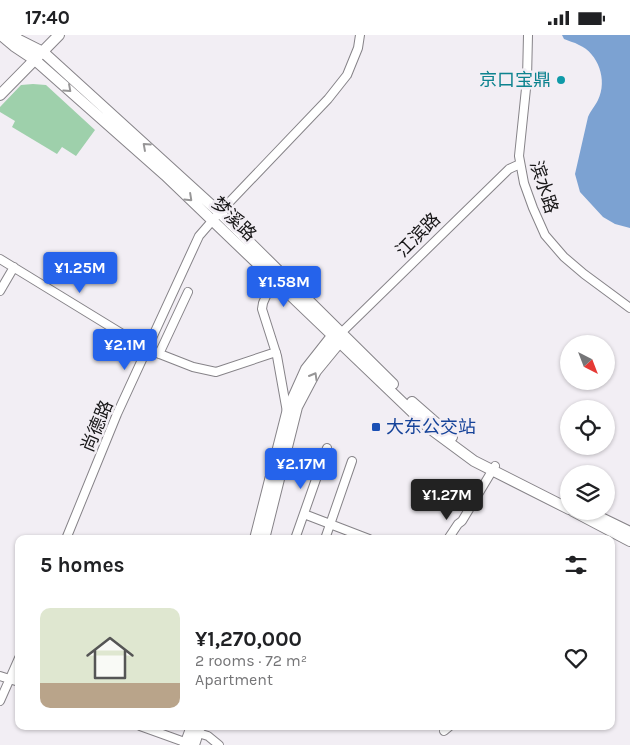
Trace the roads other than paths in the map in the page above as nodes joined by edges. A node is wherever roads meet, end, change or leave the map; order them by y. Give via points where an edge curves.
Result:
1 (1, 35) edge
2 (13, 35) edge
3 (53, 35) edge
4 (59, 35) edge
5 (360, 35) edge
6 (528, 35) edge
7 (37, 55) junction
8 (0, 89) edge
9 (0, 95) edge
10 (520, 164) junction
11 (216, 216) junction
12 (0, 259) edge
13 (14, 267) junction
14 (273, 280) junction
15 (0, 291) edge
16 (188, 292) dead end
17 (630, 307) edge
18 (338, 337) junction
19 (147, 349) junction
20 (276, 352) junction
21 (159, 354) junction
22 (288, 413) junction
23 (327, 448) dead end
24 (352, 461) dead end
25 (494, 468) junction
26 (560, 497) edge
27 (560, 504) edge
28 (304, 514) junction
29 (591, 520) edge
30 (605, 520) edge
31 (462, 521) junction
32 (330, 524) junction
33 (630, 533) edge
34 (68, 535) edge
35 (256, 535) edge
36 (265, 535) edge
37 (296, 535) edge
38 (326, 535) edge
39 (359, 535) edge
40 (451, 535) edge
41 (456, 535) edge
42 (630, 541) edge
43 (15, 667) edge
44 (0, 676) edge
45 (10, 679) junction
46 (15, 681) edge
47 (0, 701) edge
48 (151, 730) edge
49 (197, 730) edge
50 (199, 730) edge
51 (190, 744) edge
52 (219, 745) edge

1 - 7 main road, 梦溪路
2 - 7 main road, 梦溪路
3 - 7 main road
4 - 7 main road
5 - 11 street, 尚德路 via 347,75 328,99
6 - 10 street, 滨水路
7 - 8 main road
7 - 9 main road
7 - 11 main road, 梦溪路
10 - 17 street, 滨水路 via 524,183 545,235 584,274
10 - 18 street, 江滨路 via 509,169
11 - 14 main road, 梦溪路
11 - 18 main road, 梦溪路
11 - 19 street, 尚德路 via 199,236
12 - 13 street
13 - 15 street
13 - 19 street
14 - 18 main road, 梦溪路
14 - 20 street via 262,309
16 - 21 street
18 - 22 main road, 江滨路 via 306,369
18 - 25 main road, 梦溪路 via 432,420
36 -> 18 main road, 江滨路 via 297,407
19 - 21 street
19 - 34 street, 尚德路
20 - 21 street via 216,372
20 - 22 street
22 - 35 main road, 江滨路
23 - 28 street
24 - 32 street
25 - 26 main road, 梦溪路
25 - 27 main road, 梦溪路
25 - 31 street
28 - 32 street
28 - 37 street
29 - 42 main road
30 - 33 main road
31 - 40 street
31 - 41 street
32 - 38 street
32 - 39 street
43 - 45 street
44 - 45 street
45 - 46 street
45 - 47 street
48 - 51 street
49 - 51 main road
50 - 52 street

